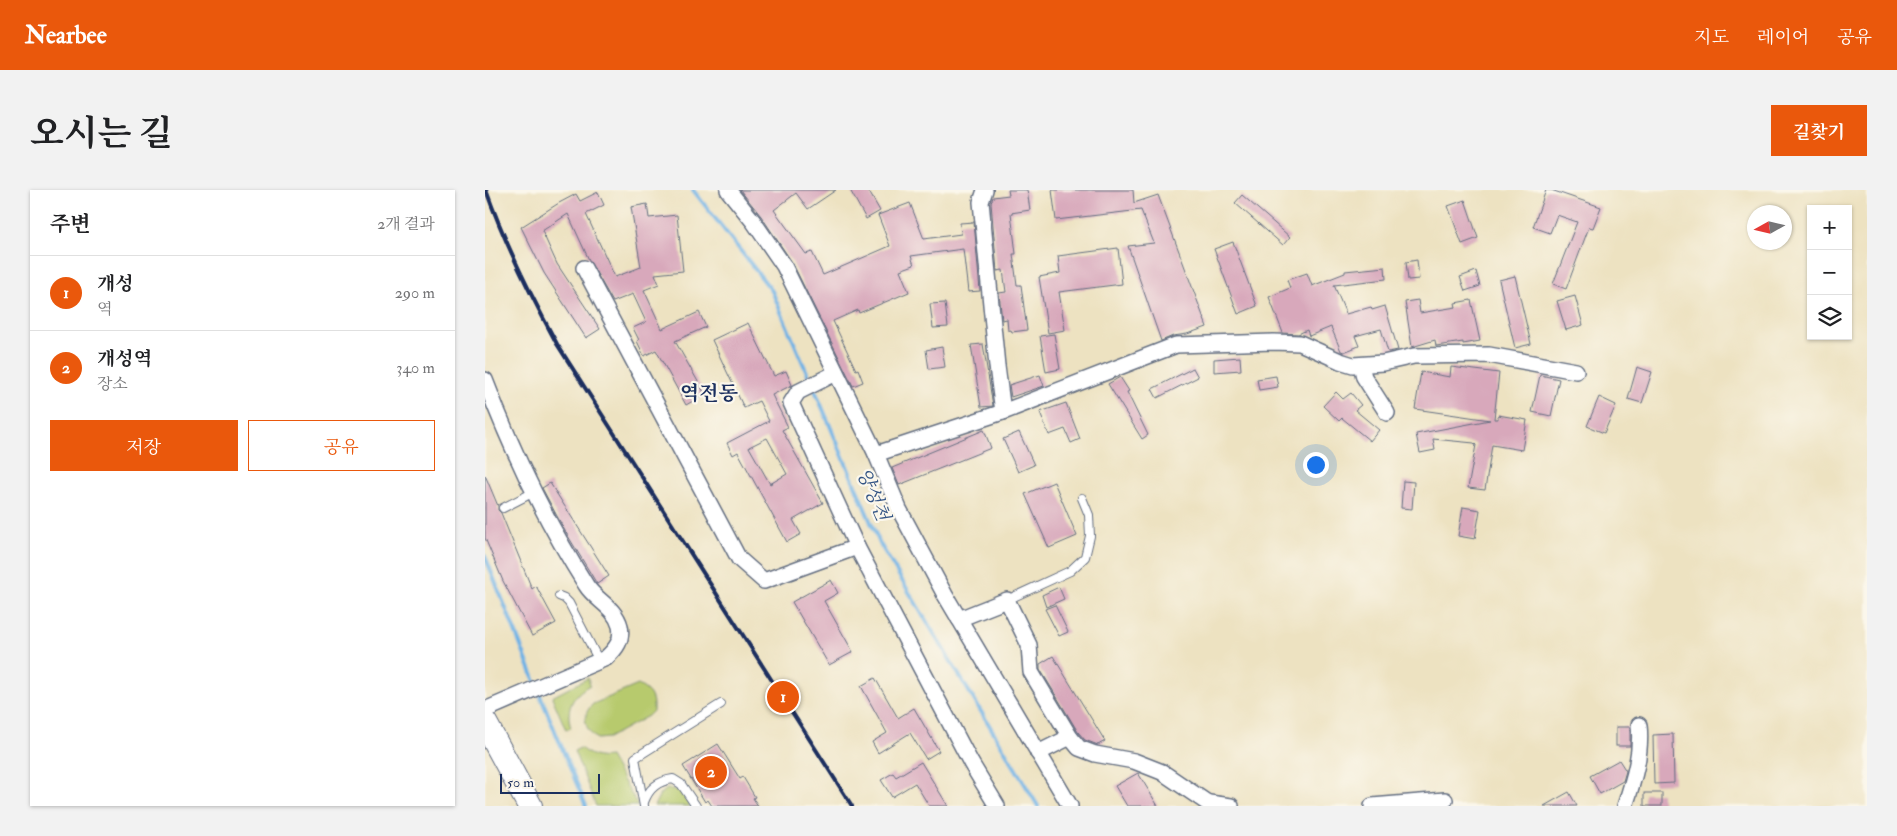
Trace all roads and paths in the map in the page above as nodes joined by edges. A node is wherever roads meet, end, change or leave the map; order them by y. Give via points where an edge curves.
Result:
1 (728, 190) edge
2 (985, 190) edge
3 (584, 268) dead end
4 (1361, 365) junction
5 (1576, 371) dead end
6 (830, 376) junction
7 (485, 380) edge
8 (489, 401) edge
9 (1003, 412) junction
10 (1387, 414) dead end
11 (876, 454) junction
12 (533, 492) junction
13 (1082, 498) dead end
14 (503, 508) dead end
15 (857, 547) junction
16 (559, 596) dead end
17 (1007, 600) junction
18 (959, 619) junction
19 (599, 662) junction
20 (721, 704) dead end
21 (485, 710) edge
22 (485, 722) edge
23 (1639, 725) dead end
24 (1070, 737) junction
25 (1038, 753) junction
26 (1445, 800) dead end
27 (644, 804) edge
28 (1211, 805) edge
29 (530, 806) edge
30 (695, 806) edge
31 (997, 806) edge
32 (1070, 806) edge
33 (1231, 806) edge
34 (1372, 806) edge
35 (1625, 806) edge

1 - 6 street via 784,266
2 - 9 street via 981,202
3 - 15 street via 739,560 764,580
4 - 5 street via 1414,356 1489,355
4 - 9 street via 1340,361 1300,343 1176,346
4 - 10 street via 1364,378
6 - 11 street
6 - 15 street via 798,392 791,403
7 - 8 street
8 - 12 street
9 - 11 street
11 - 18 street via 899,509
12 - 14 lane
12 - 19 street via 587,588 608,606 619,624 621,637 616,649
13 - 17 lane via 1089,515 1090,536 1085,557 1070,571
15 - 31 street
16 - 19 lane via 569,602
17 - 18 street
17 - 24 street via 1029,645 1031,672
18 - 25 street
19 - 21 street
20 - 27 lane via 635,758
22 - 29 main road
23 - 35 street via 1640,751
24 - 25 street
24 - 28 street via 1079,748 1134,761 1162,772
25 - 32 street
26 - 34 street
27 - 30 lane via 652,787 673,779 681,784
28 - 33 street

